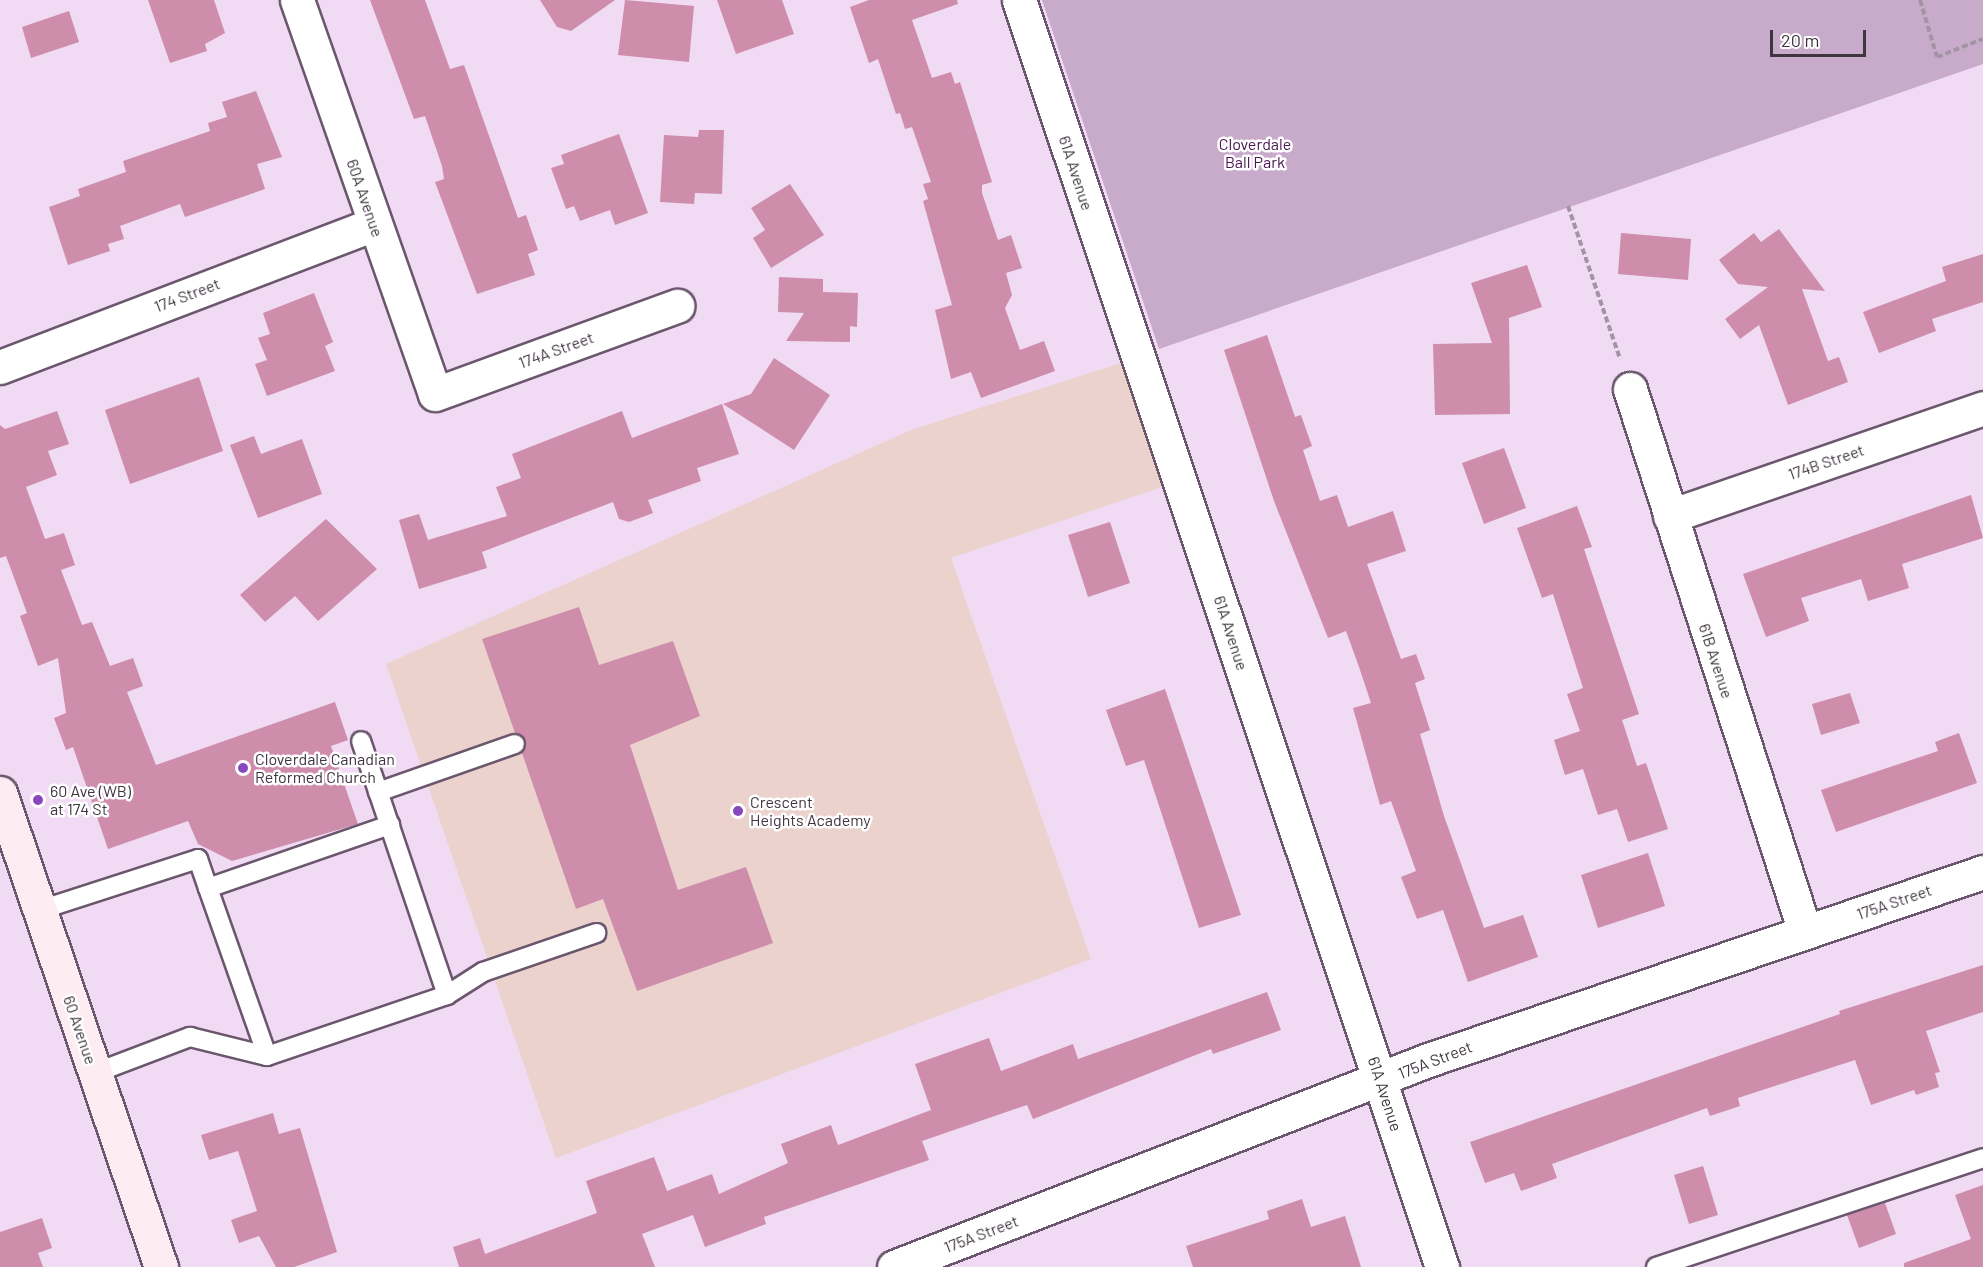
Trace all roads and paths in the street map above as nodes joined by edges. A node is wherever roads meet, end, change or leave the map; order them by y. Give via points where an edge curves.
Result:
1 (297, 0) edge
2 (1019, 0) edge
3 (1920, 0) edge
4 (1983, 39) edge
5 (1568, 206) dead end
6 (374, 224) junction
7 (676, 306) dead end
8 (0, 367) edge
9 (1630, 389) joint
10 (435, 394) joint
11 (1983, 408) edge
12 (1670, 516) junction
13 (361, 741) dead end
14 (515, 744) dead end
15 (378, 792) junction
16 (0, 793) edge
17 (390, 825) junction
18 (1983, 872) edge
19 (208, 888) junction
20 (40, 910) junction
21 (1805, 932) junction
22 (596, 933) dead end
23 (447, 995) junction
24 (267, 1056) junction
25 (95, 1073) junction
26 (1380, 1081) junction
27 (1983, 1158) edge
28 (161, 1267) edge
29 (894, 1267) edge
30 (1442, 1267) edge
31 (1656, 1267) edge

1 - 6 street, 60A Avenue
2 - 26 street, 61A Avenue
3 - 4 path via 1936,57
5 - 9 path
6 - 8 street, 174 Street
6 - 10 street, 60A Avenue
7 - 10 street, 174A Street
9 - 12 street, 61B Avenue
11 - 12 street, 174B Street
12 - 21 street, 61B Avenue
13 - 15 lane
14 - 15 lane
15 - 17 lane
16 - 20 street, 60 Avenue
17 - 19 lane
17 - 23 lane
18 - 21 street, 175A Street
19 - 20 lane via 198,859
19 - 24 lane
20 - 25 street, 60 Avenue
21 - 26 street, 175A Street
22 - 23 lane via 483,972
23 - 24 lane
24 - 25 lane via 190,1037
25 - 28 street, 60 Avenue
26 - 29 street, 175A Street
26 - 30 street, 61A Avenue
27 - 31 lane

